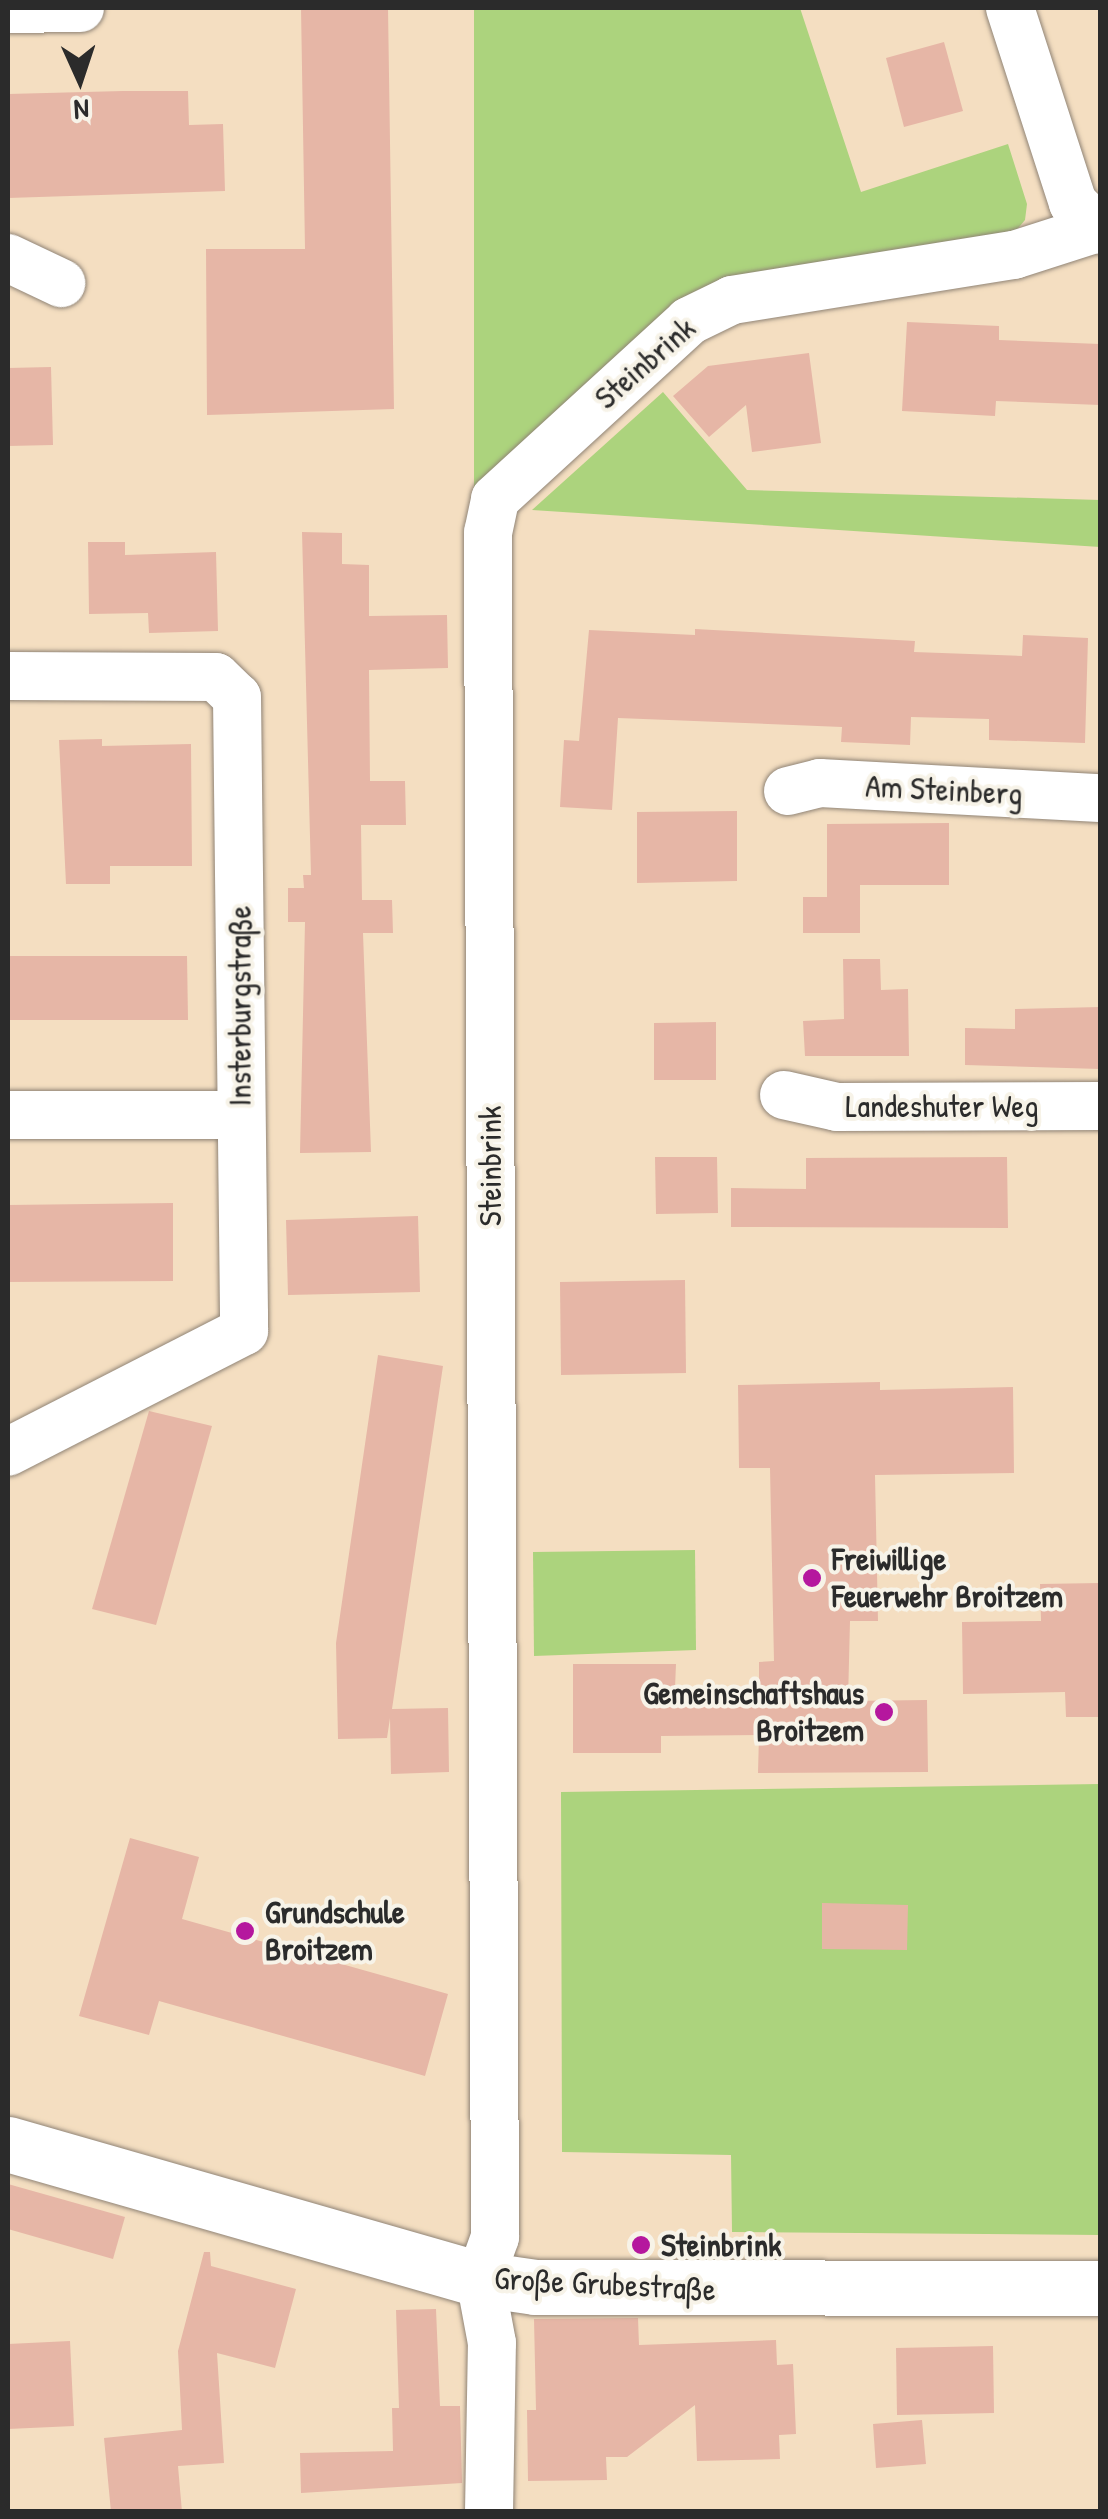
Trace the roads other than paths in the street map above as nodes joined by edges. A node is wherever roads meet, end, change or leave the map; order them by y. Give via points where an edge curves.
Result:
1 (80, 8) edge
2 (1010, 8) edge
3 (8, 9) edge
4 (1098, 230) edge
5 (8, 258) edge
6 (61, 283) dead end
7 (8, 676) edge
8 (788, 791) dead end
9 (1100, 798) edge
10 (784, 1095) dead end
11 (1100, 1106) edge
12 (8, 1115) edge
13 (240, 1115) junction
14 (8, 1452) edge
15 (8, 2144) edge
16 (480, 2278) junction
17 (1100, 2288) edge
18 (489, 2512) edge

1 - 3 street
2 - 4 street via 1066,187
4 - 16 street, Steinbrink via 1014,255 732,300 689,321 495,499 488,612 496,2237
5 - 6 street
7 - 13 street, Insterburgstraße via 195,675 229,684 238,715
8 - 9 street, Am Steinberg via 820,782
10 - 11 street, Landeshuter Weg via 837,1108
12 - 13 street
13 - 14 street, Insterburgstraße via 244,1331
15 - 16 street, Große Grubestraße
16 - 17 street, Große Grubestraße via 614,2290
16 - 18 street, Steinbrink via 492,2343

